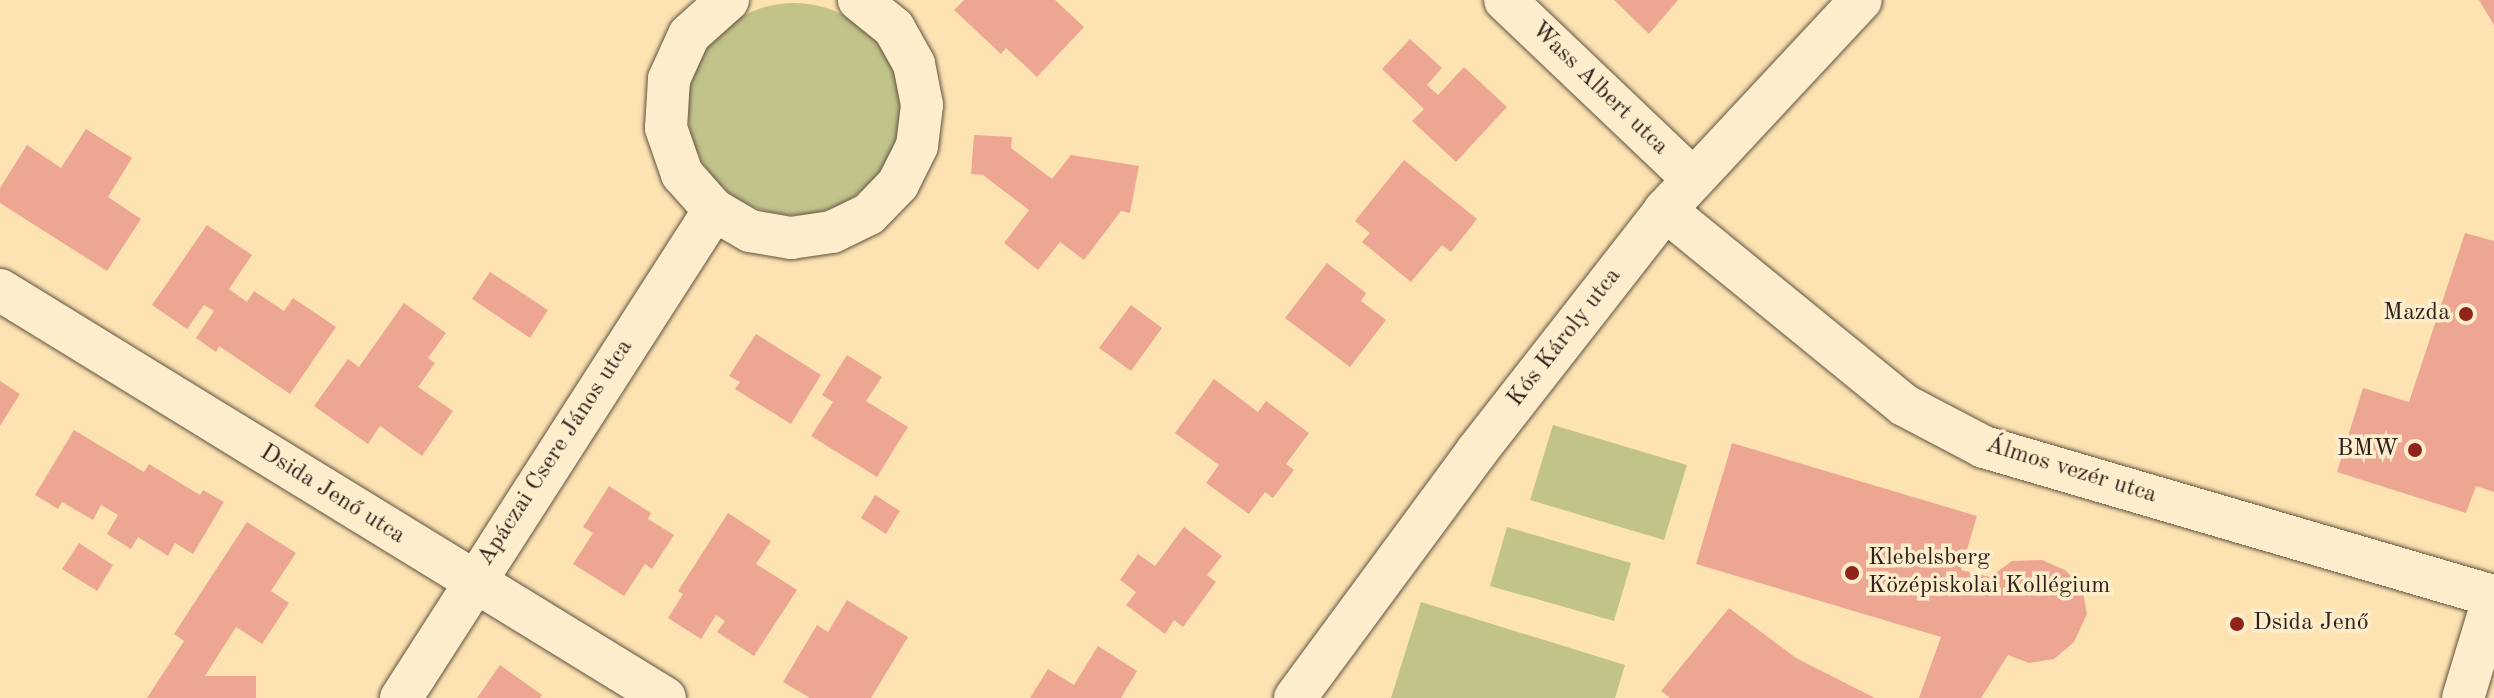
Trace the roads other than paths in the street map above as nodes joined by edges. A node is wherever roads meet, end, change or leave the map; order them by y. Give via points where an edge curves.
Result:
1 (728, 0) edge
2 (1505, 0) edge
3 (1861, 0) edge
4 (862, 1) edge
5 (1692, 178) junction
6 (714, 210) junction
7 (1665, 210) junction
8 (0, 290) edge
9 (473, 582) junction
10 (2494, 596) edge
11 (401, 698) edge
12 (665, 698) edge
13 (1295, 698) edge
14 (2463, 698) edge

1 - 6 street via 689,35 669,79 670,139 682,174
2 - 5 street, Wass Albert utca
3 - 5 street, Kós Károly utca
4 - 6 street via 894,28 914,64 922,105 918,133 898,184 857,220 832,232 791,238 750,231
5 - 7 street, Kós Károly utca
6 - 9 street, Apáczai Csere János utca
7 - 10 street, Álmos vezér utca via 1904,405 1984,447
7 - 13 street, Kós Károly utca via 1477,451
8 - 9 street, Dsida Jenő utca
9 - 11 street, Apáczai Csere János utca
9 - 12 street, Dsida Jenő utca
10 - 14 street

